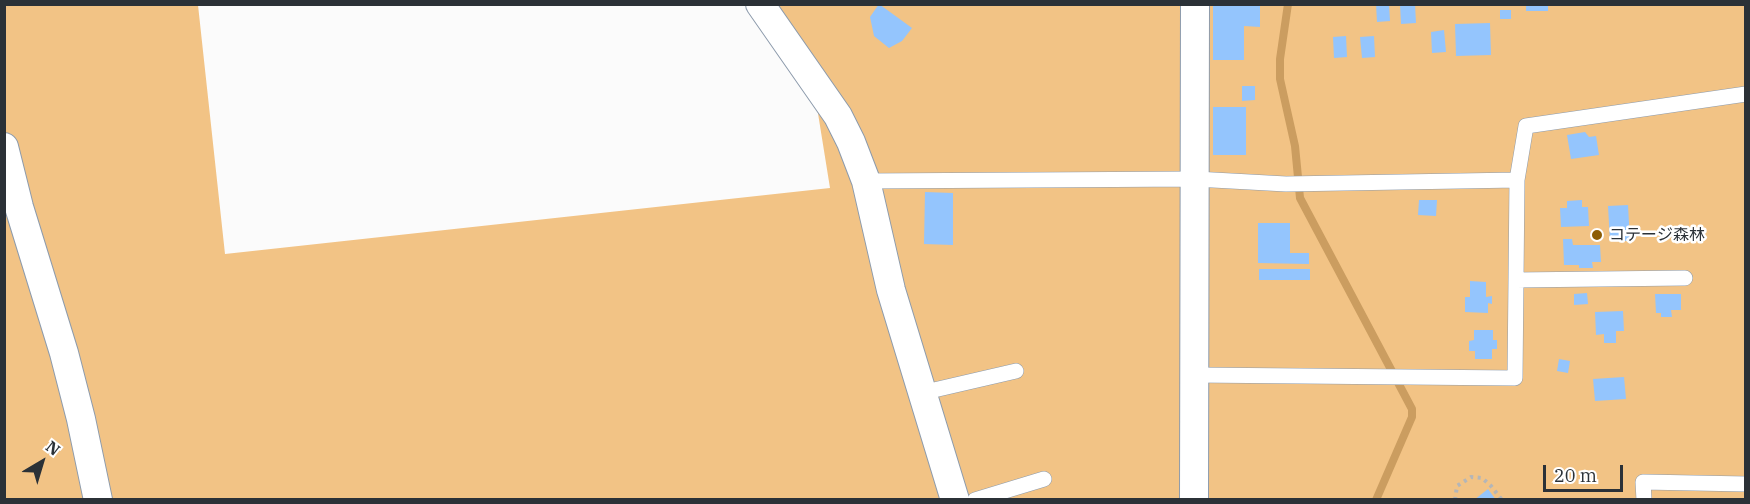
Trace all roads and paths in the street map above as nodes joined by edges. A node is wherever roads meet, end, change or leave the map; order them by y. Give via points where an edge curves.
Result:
1 (760, 4) edge
2 (1195, 4) edge
3 (1746, 94) edge
4 (4, 147) edge
5 (1195, 179) junction
6 (1517, 180) junction
7 (866, 181) junction
8 (1685, 278) dead end
9 (1515, 279) junction
10 (1016, 371) dead end
11 (1195, 375) junction
12 (921, 393) junction
13 (1044, 479) dead end
14 (1746, 484) edge
15 (98, 500) edge
16 (955, 500) edge
17 (975, 500) edge
18 (1194, 500) edge
19 (1455, 500) edge
20 (1502, 500) edge
21 (1644, 500) edge

1 - 7 street via 838,116
2 - 5 street
3 - 6 lane via 1526,126
4 - 15 street via 64,353
5 - 6 lane via 1286,184
5 - 7 lane
5 - 11 street
6 - 9 lane
7 - 12 street via 891,290
8 - 9 lane
9 - 11 lane via 1515,378
10 - 12 lane
11 - 18 street
12 - 16 street
13 - 17 lane
14 - 21 lane via 1643,482
19 - 20 path via 1457,486 1472,477 1482,478

